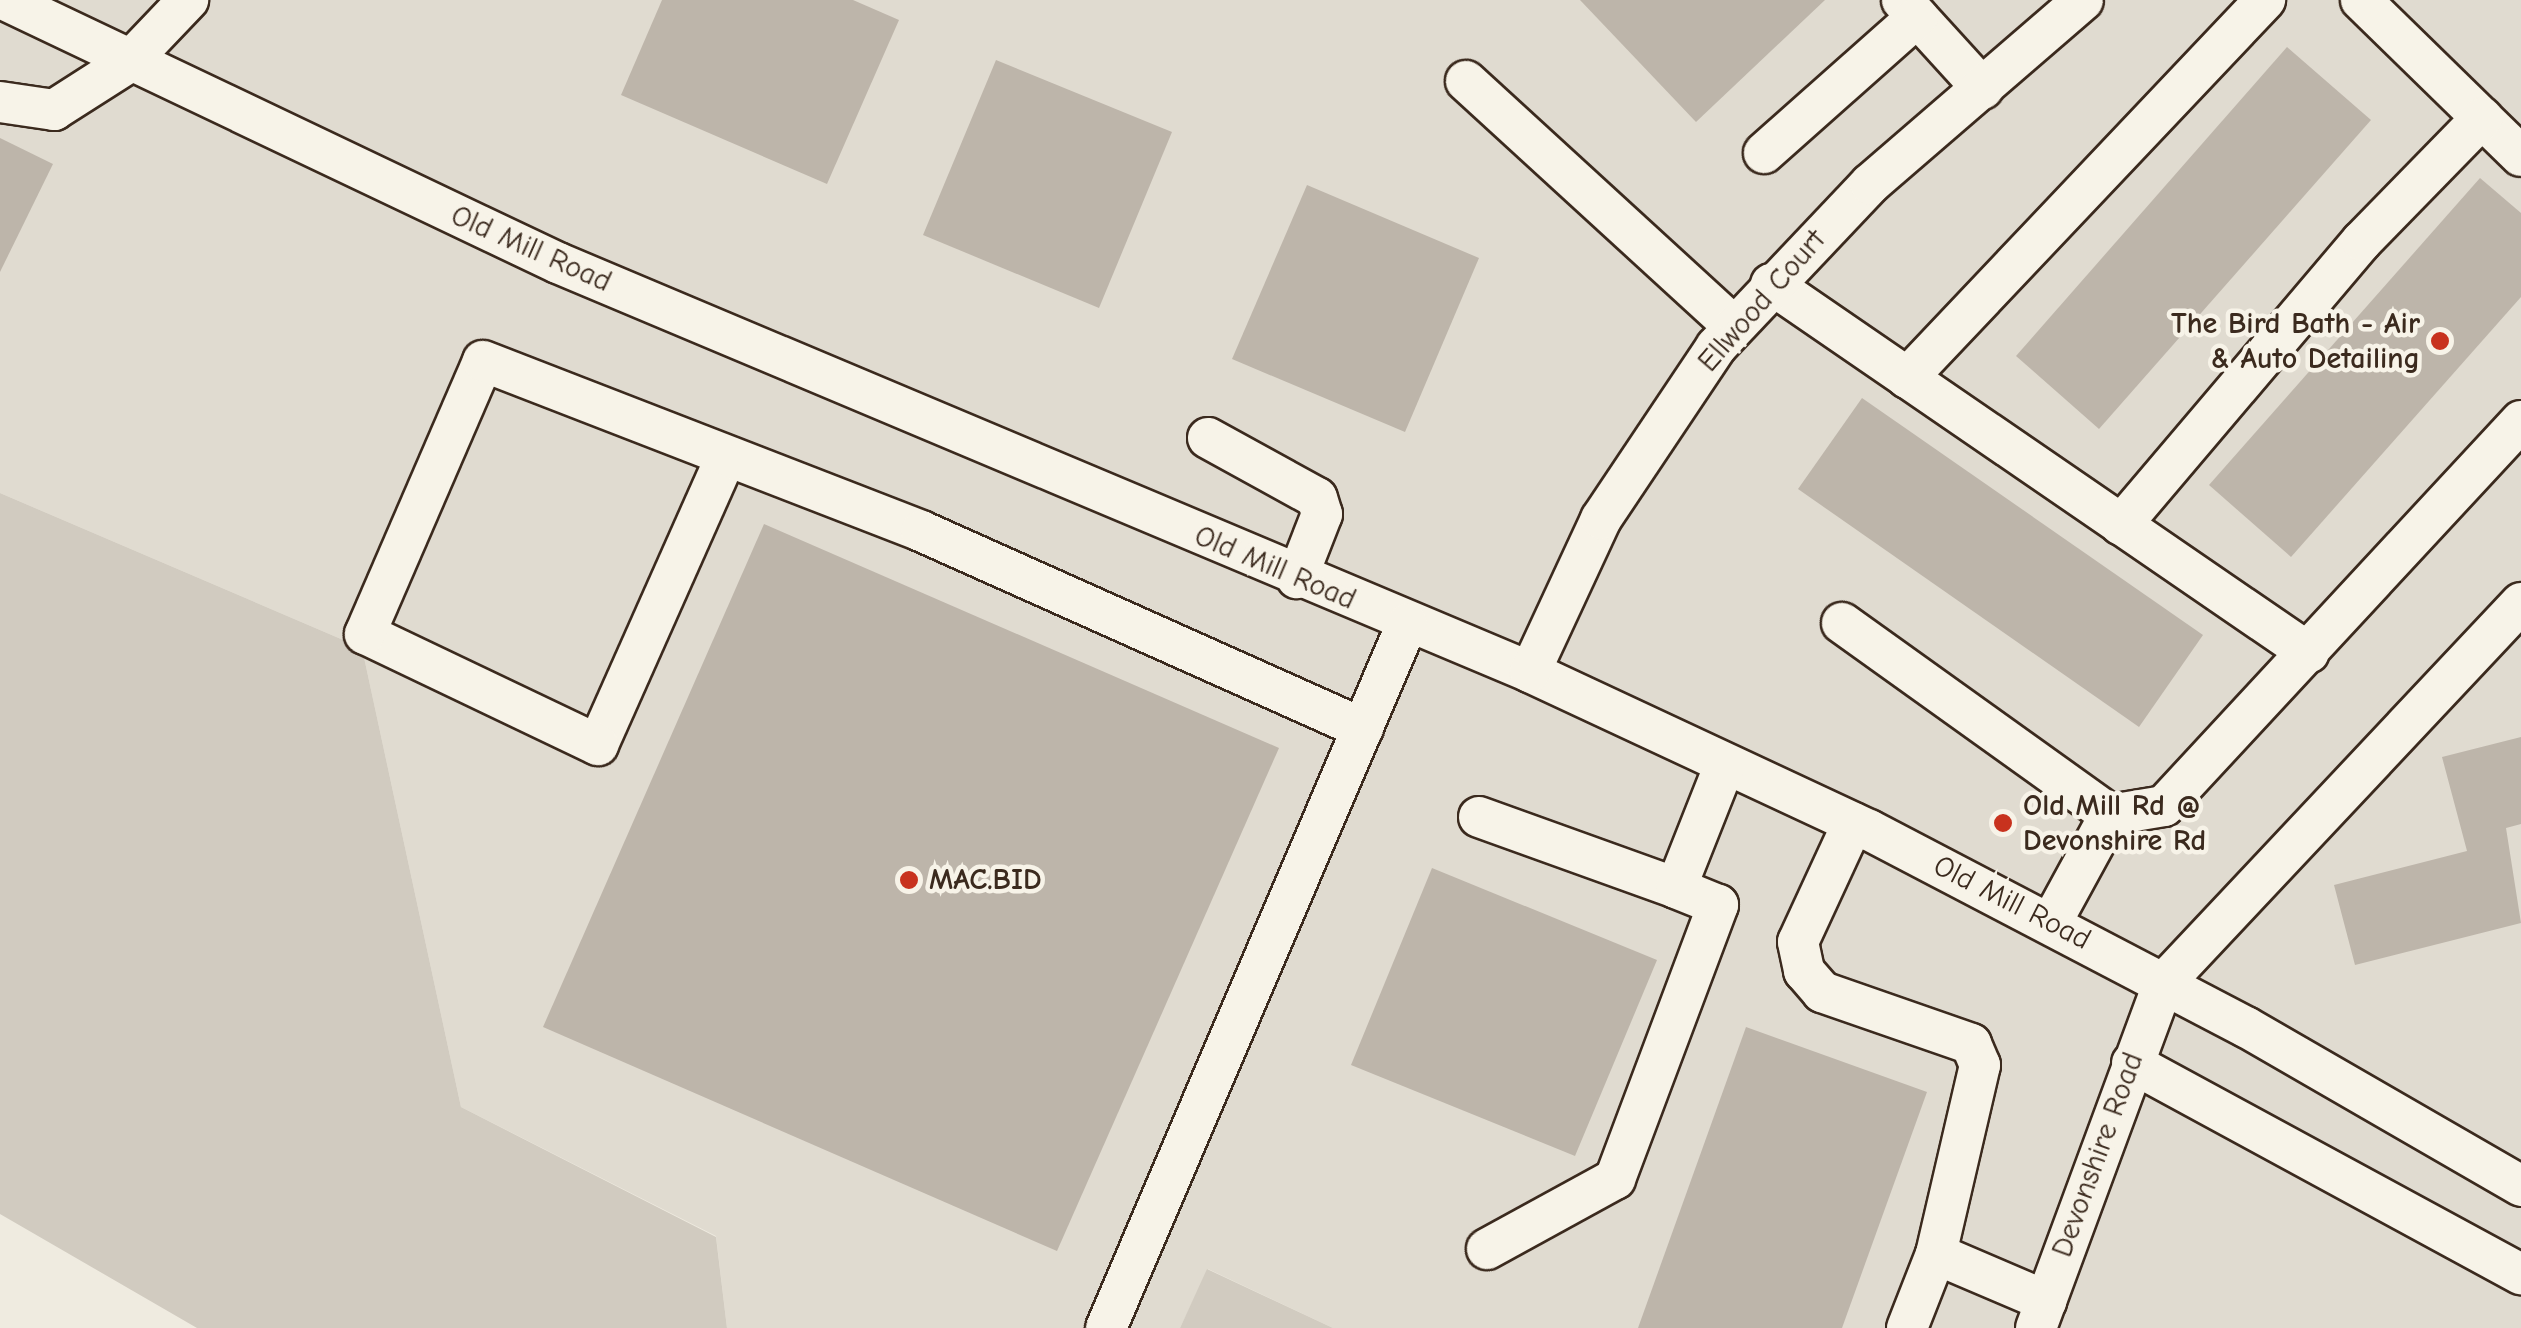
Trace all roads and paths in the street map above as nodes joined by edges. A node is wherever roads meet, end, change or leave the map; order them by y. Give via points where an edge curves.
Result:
1 (5, 0) edge
2 (2083, 0) edge
3 (2265, 0) edge
4 (2361, 0) edge
5 (173, 6) edge
6 (1910, 9) edge
7 (129, 62) junction
8 (1466, 80) dead end
9 (1983, 89) junction
10 (0, 102) edge
11 (2482, 118) junction
12 (1764, 153) dead end
13 (2521, 156) edge
14 (1771, 284) junction
15 (1734, 326) junction
16 (1907, 378) junction
17 (2521, 421) edge
18 (1208, 438) dead end
19 (726, 457) junction
20 (2121, 525) junction
21 (1298, 578) junction
22 (2521, 603) edge
23 (1842, 623) dead end
24 (1407, 624) junction
25 (2308, 654) junction
26 (1530, 672) junction
27 (1362, 729) junction
28 (1725, 764) junction
29 (2110, 815) junction
30 (1478, 817) dead end
31 (1853, 823) junction
32 (1676, 888) junction
33 (2051, 923) junction
34 (2163, 984) junction
35 (2132, 1063) junction
36 (2521, 1186) edge
37 (1487, 1249) dead end
38 (1936, 1254) junction
39 (2521, 1274) edge
40 (2041, 1314) edge
41 (1106, 1328) edge
42 (1907, 1328) edge

1 - 7 street, Old Mill Road
2 - 9 street, Ellwood Court
3 - 16 street
4 - 11 street
5 - 7 street
6 - 9 street
6 - 12 street
7 - 10 street via 54,110
7 - 21 street, Old Mill Road via 558,263
8 - 15 street
9 - 14 street, Ellwood Court
11 - 13 street
11 - 20 street via 2349,256
14 - 15 street, Ellwood Court
14 - 16 street
15 - 26 street, Ellwood Court via 1601,518
16 - 20 street
17 - 25 street
18 - 21 street via 1318,498 1322,514
19 - 19 street via 482,361 365,634 598,745
19 - 27 street via 922,531
20 - 25 street
21 - 24 street, Old Mill Road
22 - 34 street
23 - 29 street
24 - 26 street, Old Mill Road
24 - 27 street
25 - 29 street via 2164,806
26 - 28 street, Old Mill Road
27 - 41 street
28 - 31 street, Old Mill Road
28 - 32 street
29 - 33 street
30 - 32 street
31 - 33 street, Old Mill Road
31 - 38 street via 1798,942 1804,971 1822,992 1971,1044 1980,1066
32 - 37 street via 1718,905 1614,1179
33 - 34 street, Old Mill Road
34 - 35 street, Devonshire Road
34 - 36 street, Old Mill Road
35 - 39 street
35 - 40 street, Devonshire Road
38 - 40 street
38 - 42 street

